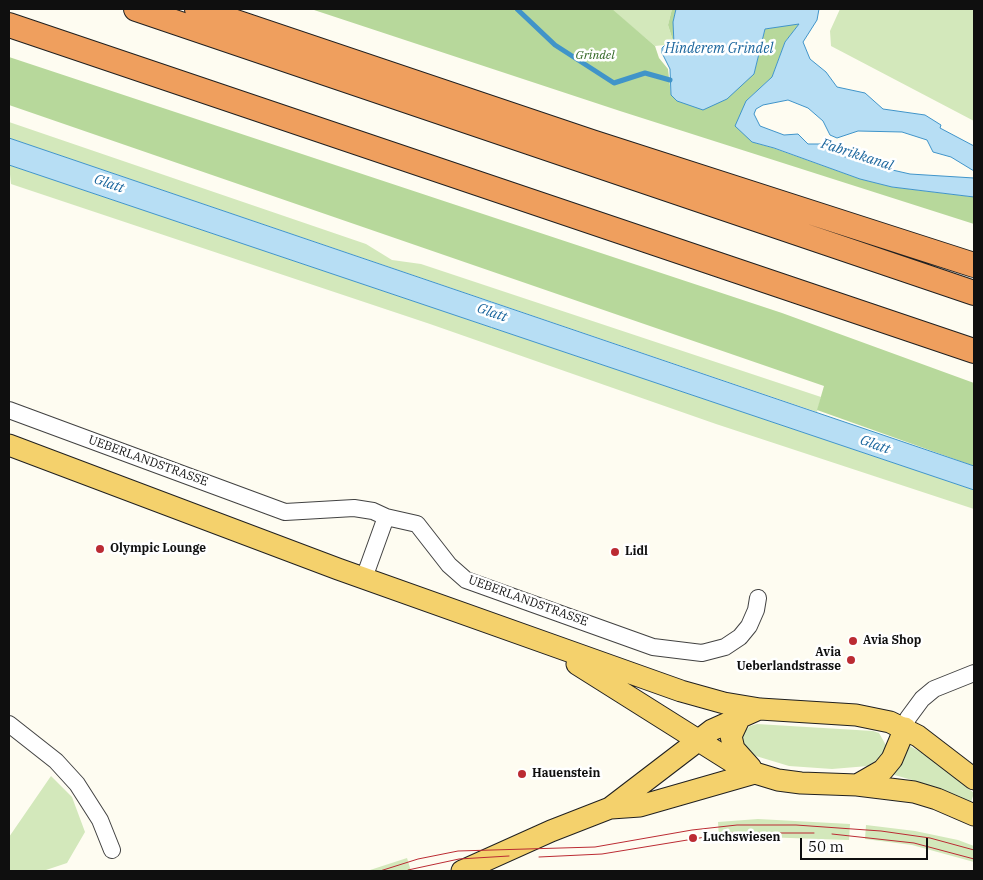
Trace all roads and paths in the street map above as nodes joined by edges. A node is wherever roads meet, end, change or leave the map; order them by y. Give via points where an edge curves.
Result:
1 (136, 9) edge
2 (197, 9) edge
3 (9, 25) edge
4 (974, 265) edge
5 (974, 293) edge
6 (974, 350) edge
7 (9, 410) edge
8 (9, 445) edge
9 (386, 517) junction
10 (364, 578) junction
11 (758, 598) dead end
12 (549, 646) junction
13 (974, 673) edge
14 (750, 713) junction
15 (9, 724) edge
16 (905, 728) junction
17 (699, 740) junction
18 (755, 773) junction
19 (974, 780) edge
20 (857, 785) junction
21 (610, 808) junction
22 (974, 815) edge
23 (112, 850) dead end
24 (484, 867) edge
25 (462, 871) edge

1 - 5 highway
2 - 4 highway via 618,151
3 - 6 highway
7 - 9 street, UEBERLANDSTRASSE via 285,512 354,508
8 - 10 main road
9 - 10 street
9 - 11 street, UEBERLANDSTRASSE via 416,524 449,565 466,580 653,647 702,653 725,647 749,626
10 - 12 main road
12 - 14 main road
12 - 17 main road
13 - 16 street via 934,689 922,699
14 - 16 main road via 856,715
14 - 17 main road via 712,730
14 - 18 main road via 731,736 734,748
15 - 23 street via 56,761 77,784 100,820
16 - 19 main road via 936,748
16 - 20 main road via 892,759 883,770
17 - 18 main road
17 - 21 main road
18 - 20 main road via 801,783
18 - 21 main road via 640,806
20 - 22 main road via 914,792
21 - 24 main road via 543,834
24 - 25 main road

